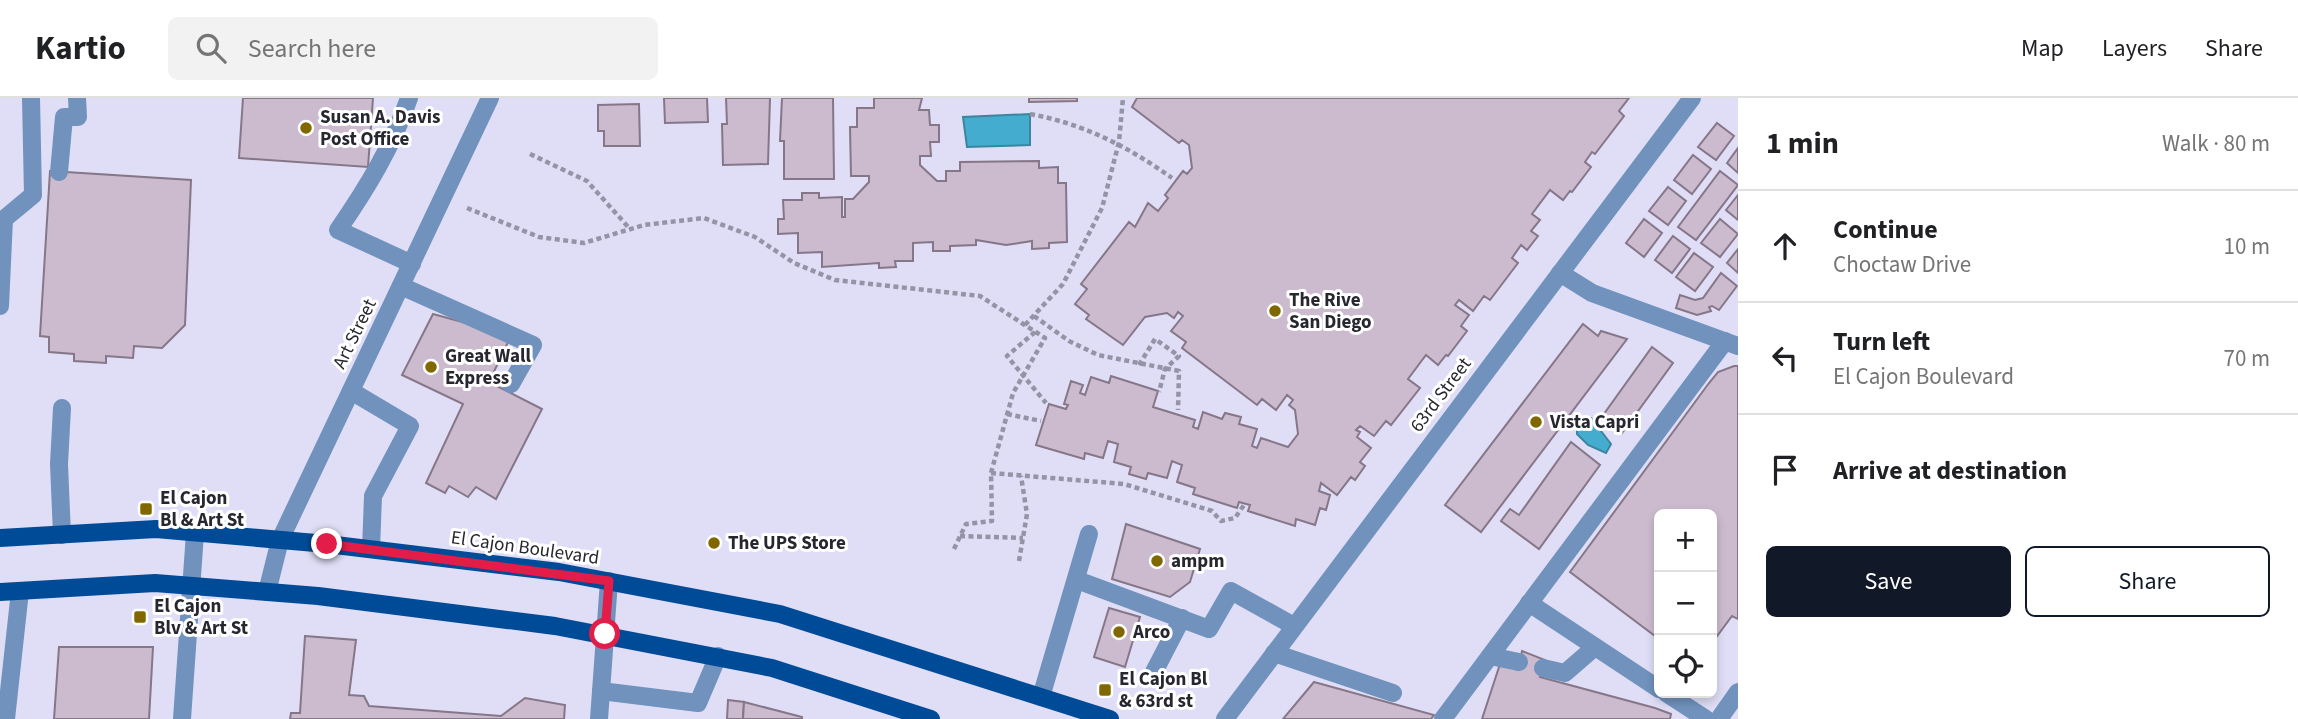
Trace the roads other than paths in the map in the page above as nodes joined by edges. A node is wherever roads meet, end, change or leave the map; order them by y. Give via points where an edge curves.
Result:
1 (31, 98) edge
2 (77, 98) edge
3 (409, 98) edge
4 (490, 98) edge
5 (1692, 98) edge
6 (59, 172) dead end
7 (412, 264) junction
8 (1560, 273) junction
9 (401, 286) junction
10 (0, 292) edge
11 (0, 306) edge
12 (1731, 343) edge
13 (511, 384) dead end
14 (351, 391) junction
15 (62, 408) dead end
16 (195, 533) junction
17 (1089, 534) dead end
18 (62, 535) junction
19 (0, 538) edge
20 (280, 540) junction
21 (371, 549) junction
22 (1077, 580) junction
23 (609, 581) junction
24 (191, 586) junction
25 (19, 591) junction
26 (267, 592) junction
27 (0, 593) edge
28 (1529, 603) junction
29 (1182, 618) junction
30 (1294, 626) junction
31 (605, 634) junction
32 (1595, 646) junction
33 (1274, 653) junction
34 (718, 656) junction
35 (1490, 656) junction
36 (1520, 662) dead end
37 (1543, 668) dead end
38 (1154, 673) dead end
39 (1654, 686) edge
40 (601, 691) junction
41 (1738, 692) edge
42 (1393, 693) dead end
43 (1041, 697) junction
44 (1674, 698) edge
45 (6, 719) edge
46 (182, 719) edge
47 (599, 719) edge
48 (932, 719) edge
49 (1110, 719) edge
50 (1226, 719) edge
51 (1443, 719) edge
52 (1706, 719) edge
53 (1719, 719) edge

1 - 10 street via 33,195 4,219
2 - 6 street via 78,117 64,117
3 - 7 street via 396,136 338,230
4 - 7 street, Art Street
5 - 8 street, 63rd Street
7 - 9 street, Art Street
8 - 12 street via 1592,293
8 - 30 street, 63rd Street
9 - 13 street via 533,345
9 - 14 street, Art Street
10 - 11 street
12 - 28 street
14 - 20 street, Art Street
14 - 21 street via 410,426 373,496
15 - 18 street
16 - 18 main road, El Cajon Boulevard via 156,530
16 - 20 main road, El Cajon Boulevard
16 - 24 street
17 - 22 street
18 - 19 main road, El Cajon Boulevard
20 - 21 main road, El Cajon Boulevard
20 - 26 street, Art Street
21 - 23 main road, El Cajon Boulevard
22 - 29 street
22 - 43 street
23 - 31 street
23 - 43 main road, El Cajon Boulevard via 780,614
24 - 25 main road via 155,583
24 - 26 main road
24 - 46 street
25 - 27 main road
25 - 45 street
26 - 31 main road
28 - 32 street
28 - 35 street
29 - 30 street via 1209,629 1231,591
29 - 38 street
30 - 33 street, 63rd Street
31 - 34 main road
31 - 40 street
32 - 37 street via 1565,673
32 - 39 street
33 - 42 street
33 - 50 street, 63rd Street
34 - 40 street via 698,703
34 - 48 main road via 772,668
35 - 36 street
35 - 51 street
40 - 47 street
41 - 53 street
43 - 49 main road, El Cajon Boulevard
44 - 52 street

